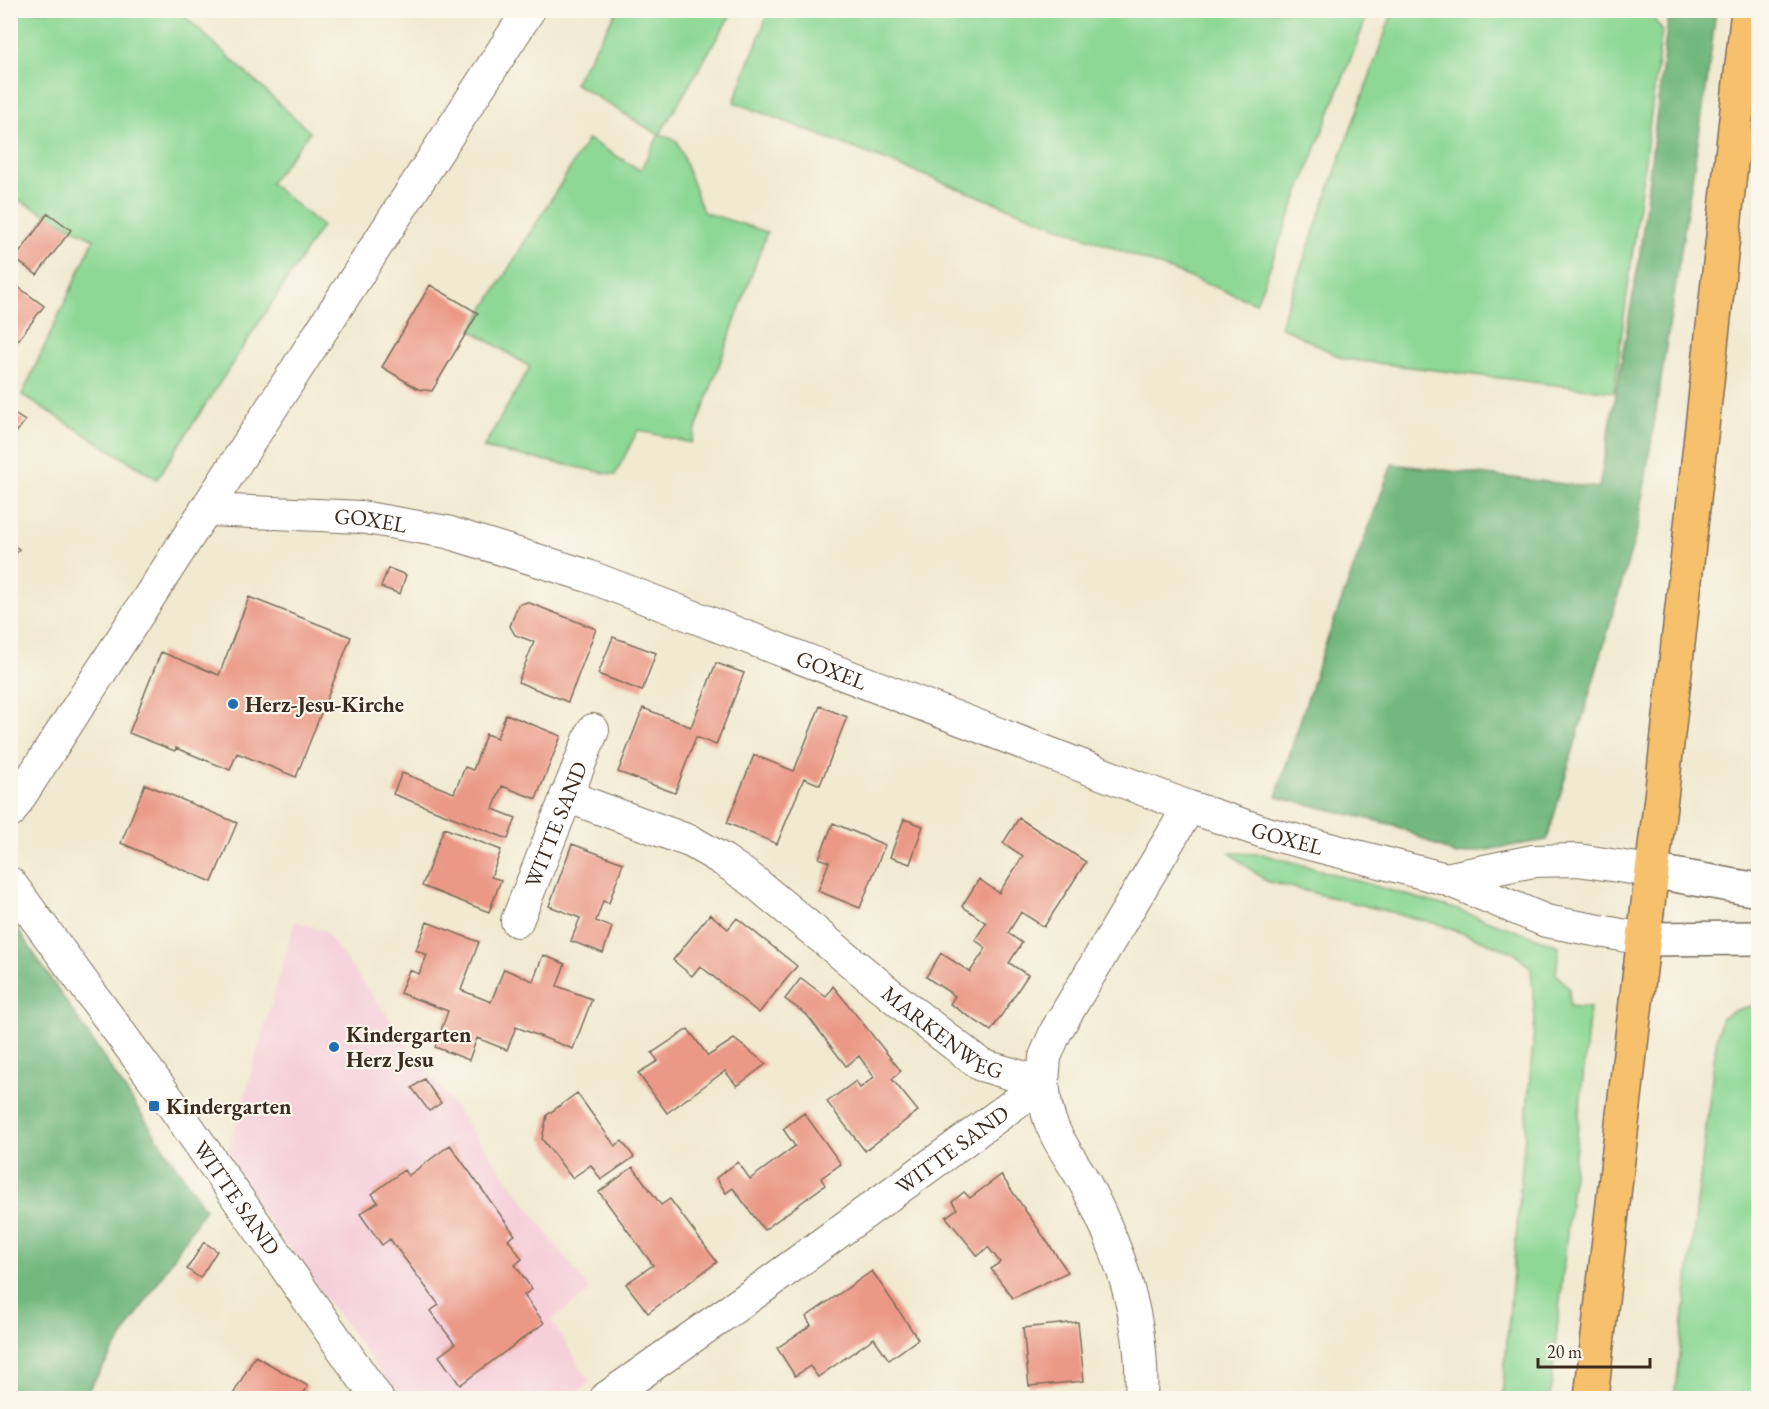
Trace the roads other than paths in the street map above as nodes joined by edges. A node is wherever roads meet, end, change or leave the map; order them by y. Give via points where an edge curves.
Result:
1 (529, 10) edge
2 (1748, 10) edge
3 (207, 510) junction
4 (593, 730) dead end
5 (566, 796) junction
6 (1189, 807) junction
7 (10, 812) edge
8 (1651, 872) junction
9 (1446, 879) junction
10 (10, 883) edge
11 (1758, 890) edge
12 (517, 921) dead end
13 (1758, 938) edge
14 (1643, 939) junction
15 (1043, 1083) junction
16 (377, 1398) edge
17 (606, 1398) edge
18 (1141, 1398) edge
19 (1591, 1398) edge

1 - 3 street
2 - 8 main road
3 - 6 street, GOXEL via 361,517 447,532 588,576
3 - 7 street
4 - 5 street, WITTE SAND
5 - 12 street, WITTE SAND
5 - 15 street, MARKENWEG via 692,842 723,860 981,1065
6 - 9 street, GOXEL via 1267,833
6 - 15 street via 1056,1031 1045,1058
8 - 9 street, GOXEL via 1578,860 1533,861
8 - 11 street
8 - 14 main road
9 - 14 street, GOXEL via 1546,921
10 - 16 street, WITTE SAND via 189,1128
13 - 14 street
14 - 19 main road
15 - 17 street, WITTE SAND
15 - 18 street via 1045,1106 1053,1128 1086,1184 1128,1287 1139,1335

